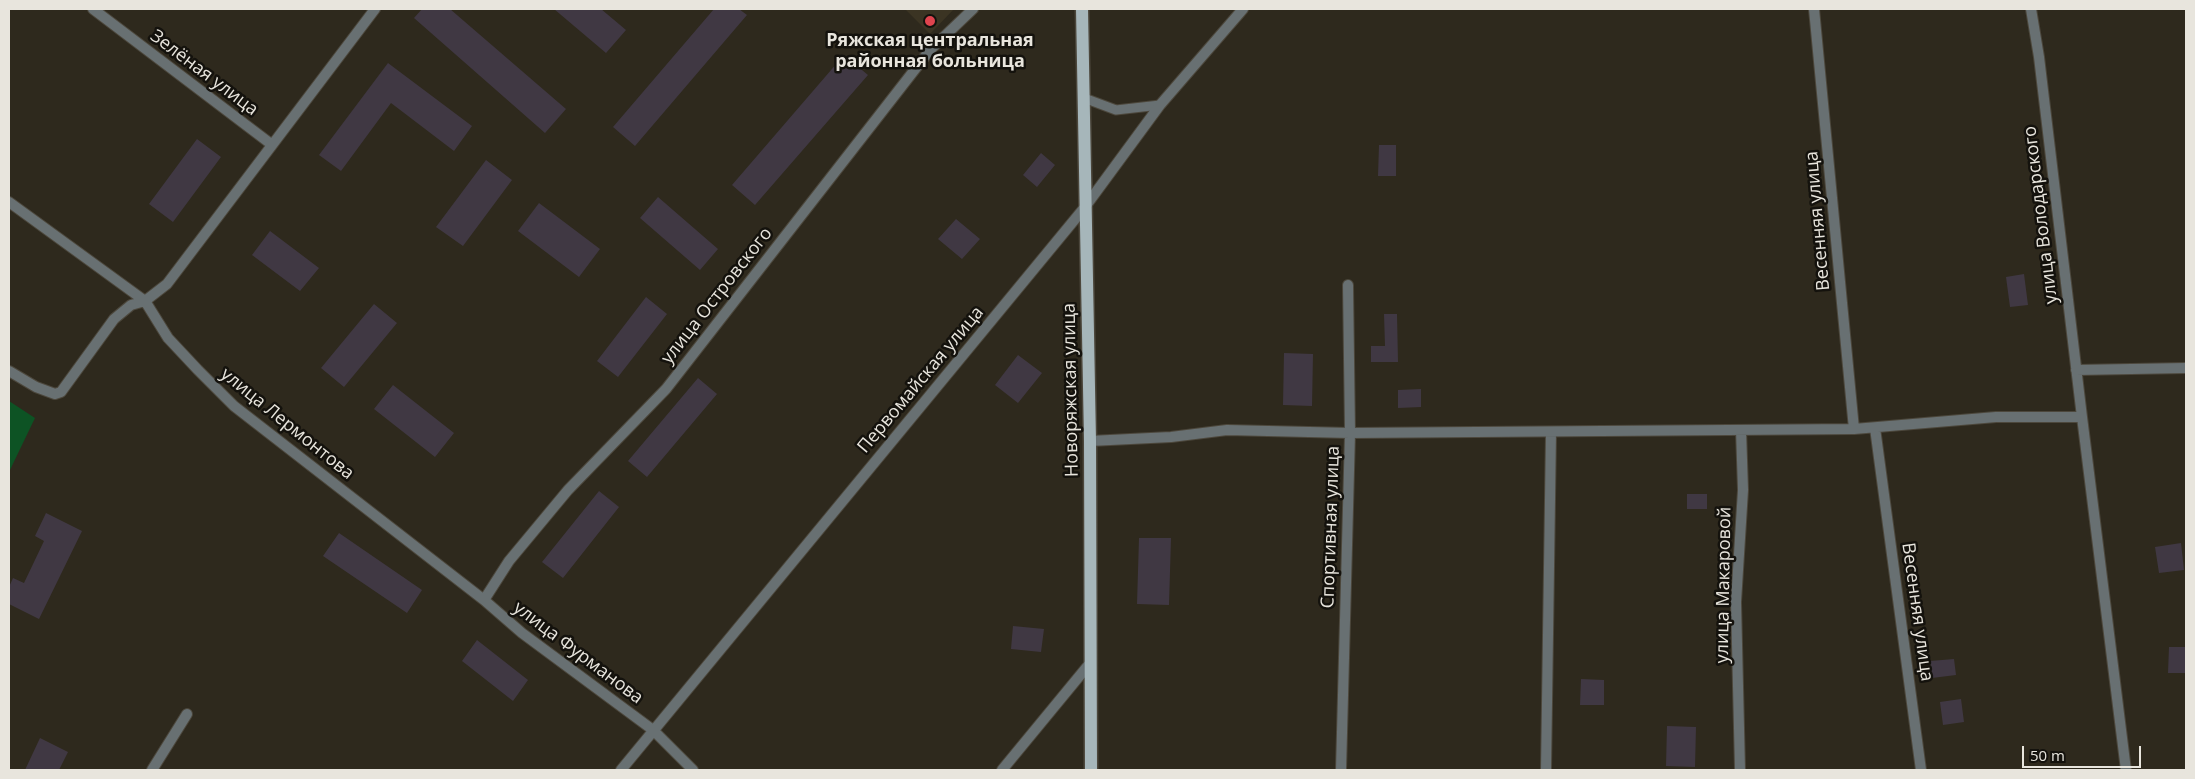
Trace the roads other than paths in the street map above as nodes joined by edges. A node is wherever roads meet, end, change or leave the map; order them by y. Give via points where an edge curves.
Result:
1 (93, 9) edge
2 (374, 9) edge
3 (973, 9) edge
4 (1082, 9) edge
5 (1243, 9) edge
6 (1814, 9) edge
7 (2031, 9) edge
8 (1084, 98) junction
9 (1160, 105) junction
10 (271, 144) junction
11 (9, 202) edge
12 (1085, 206) junction
13 (1348, 286) dead end
14 (145, 301) junction
15 (2186, 368) edge
16 (2076, 370) junction
17 (9, 371) edge
18 (2082, 417) junction
19 (1876, 428) junction
20 (1854, 429) junction
21 (1741, 430) junction
22 (1551, 432) junction
23 (1350, 434) junction
24 (1090, 440) junction
25 (484, 600) junction
26 (1091, 662) junction
27 (186, 714) dead end
28 (653, 730) junction
29 (152, 770) edge
30 (621, 770) edge
31 (693, 770) edge
32 (1002, 770) edge
33 (1090, 770) edge
34 (1341, 770) edge
35 (1546, 770) edge
36 (1740, 770) edge
37 (1921, 770) edge
38 (2126, 770) edge

1 - 10 street, Зелёная улица
2 - 10 street
3 - 25 street, улица Островского via 930,50 666,389 568,490 509,561
4 - 8 main road, Новоряжская улица
5 - 9 street, Первомайская улица
6 - 20 street, Весенняя улица
7 - 16 street, улица Володарского
8 - 9 lane via 1116,110
8 - 12 main road, Новоряжская улица
9 - 12 street, Первомайская улица
10 - 14 street via 167,284
11 - 14 street
12 - 24 main road, Новоряжская улица
12 - 28 street, Первомайская улица
13 - 23 street, Спортивная улица
14 - 17 street via 131,305 114,320 61,392 55,394 36,387
14 - 25 street, улица Лермонтова via 168,338 234,406
15 - 16 street
16 - 18 street, улица Володарского
18 - 19 street via 1996,417
18 - 38 street, улица Володарского
19 - 20 street
19 - 37 street, Весенняя улица
20 - 21 street
21 - 22 street
21 - 36 street, улица Макаровой via 1743,490 1736,602
22 - 23 street
22 - 35 street
23 - 24 street via 1227,430 1171,437
23 - 34 street, Спортивная улица
24 - 26 main road, Новоряжская улица
25 - 28 street, улица Фурманова via 522,633
26 - 32 street
26 - 33 main road, Новоряжская улица
27 - 29 street
28 - 30 street, Первомайская улица
28 - 31 street, улица Фурманова

